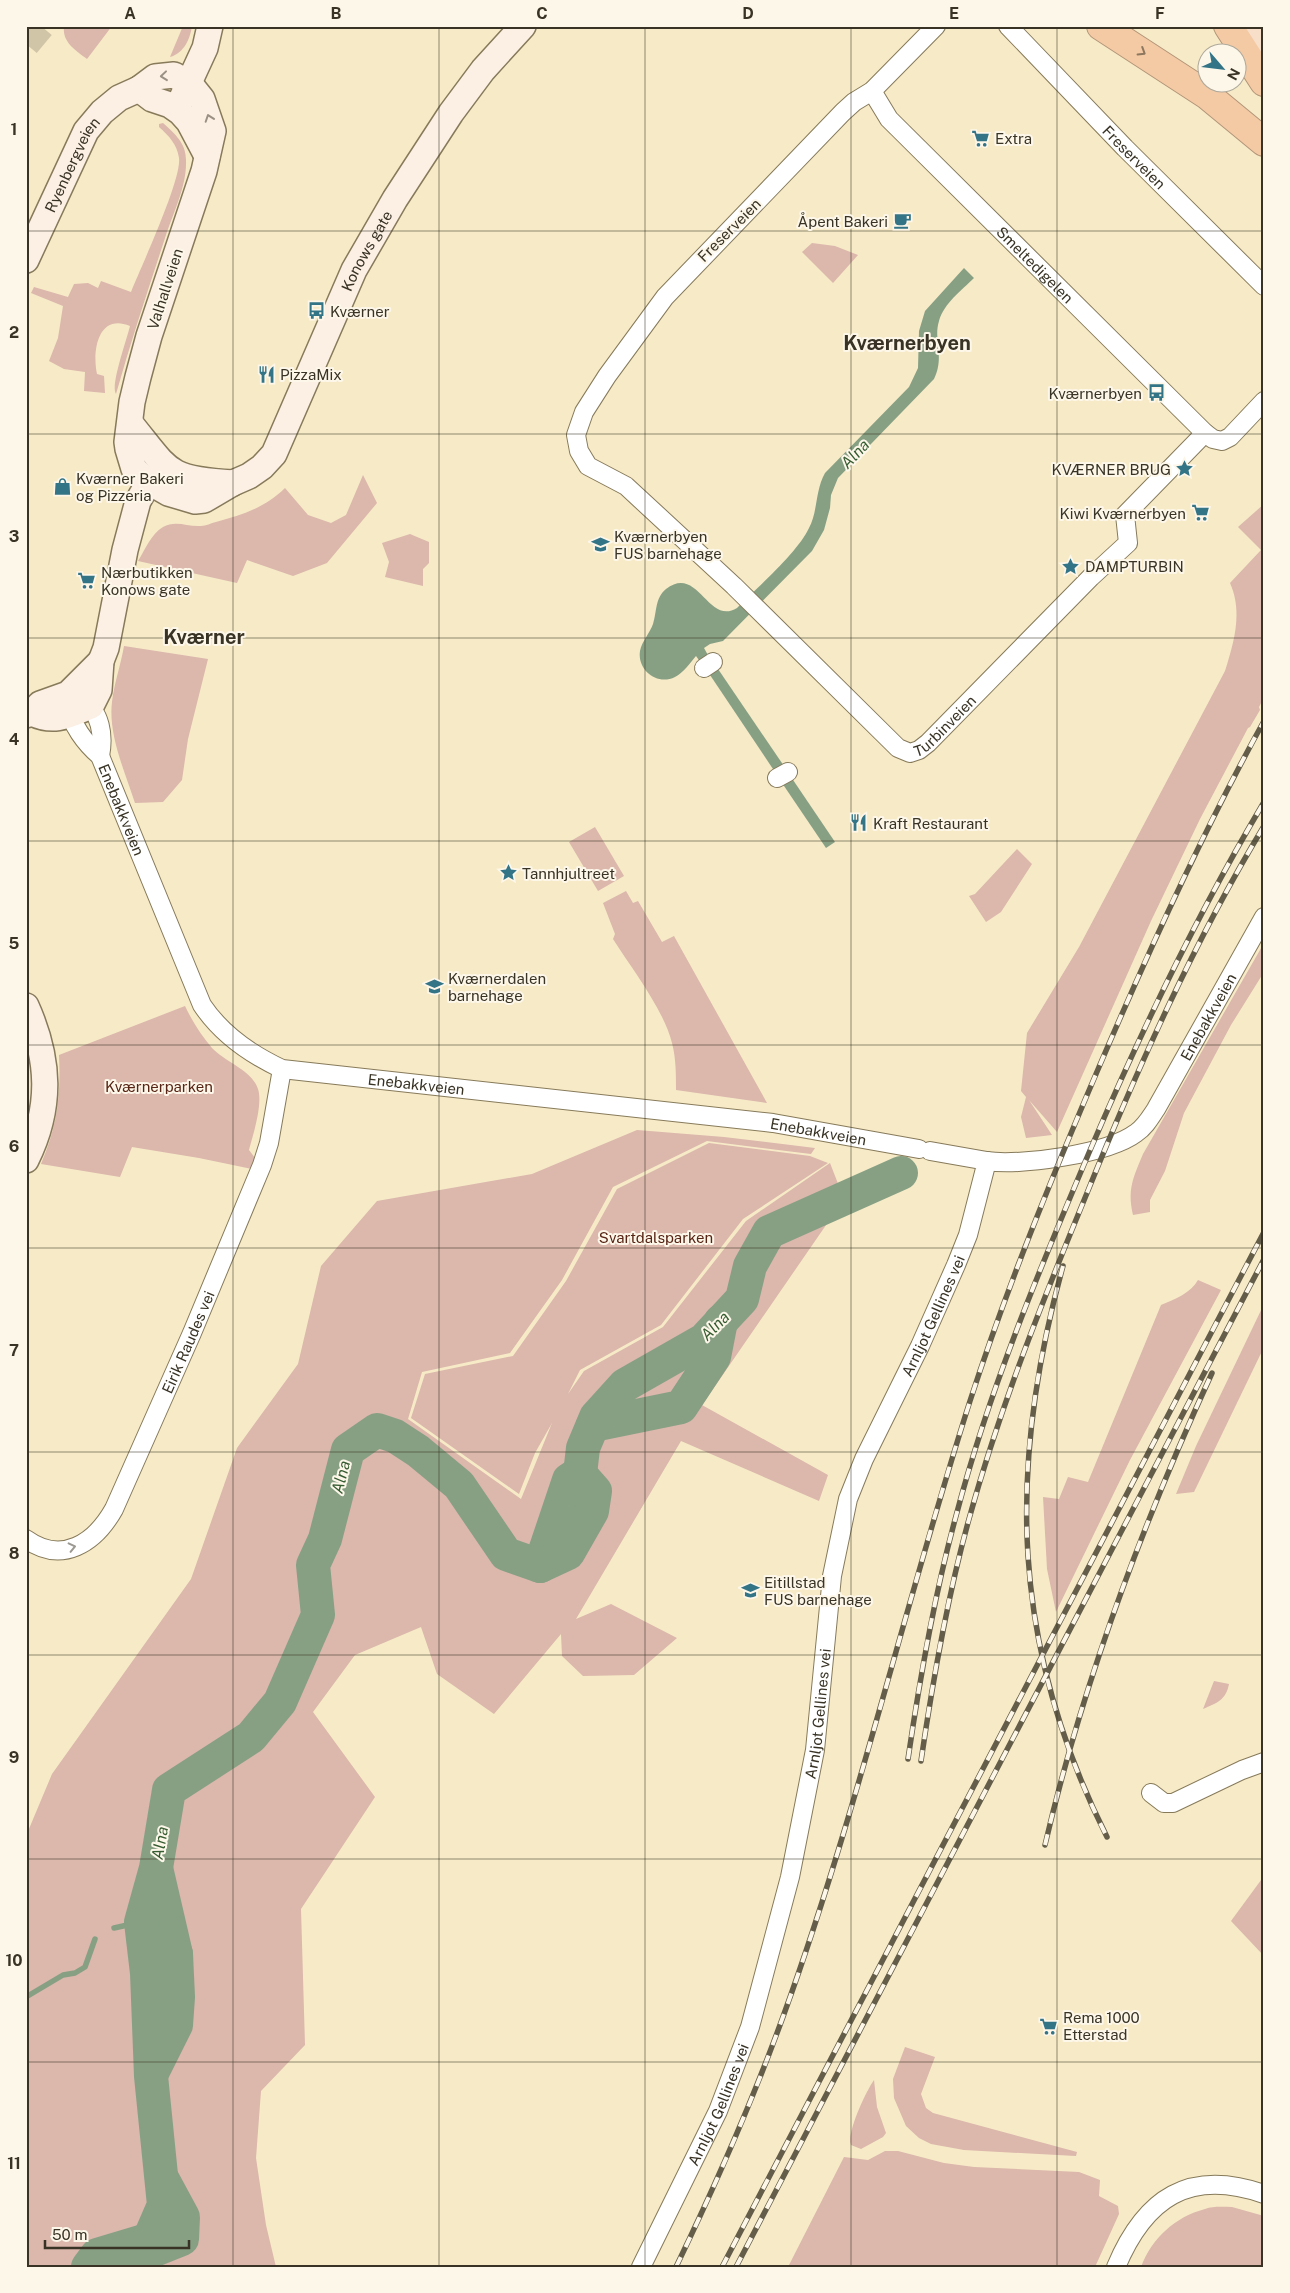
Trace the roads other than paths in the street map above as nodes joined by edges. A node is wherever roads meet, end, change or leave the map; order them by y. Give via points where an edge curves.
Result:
1 (210, 26) edge
2 (523, 26) edge
3 (936, 26) edge
4 (1008, 26) edge
5 (1101, 26) edge
6 (1228, 26) edge
7 (1256, 26) edge
8 (1264, 39) edge
9 (1264, 82) edge
10 (190, 84) junction
11 (140, 89) junction
12 (872, 91) junction
13 (176, 108) junction
14 (1264, 142) edge
15 (207, 156) junction
16 (26, 260) edge
17 (1264, 286) edge
18 (1264, 401) edge
19 (1205, 433) junction
20 (588, 466) joint
21 (162, 482) junction
22 (76, 705) junction
23 (29, 714) edge
24 (100, 756) junction
25 (1264, 918) edge
26 (26, 1006) edge
27 (282, 1069) junction
28 (26, 1160) edge
29 (986, 1161) junction
30 (26, 1539) edge
31 (1264, 1762) edge
32 (1151, 1794) dead end
33 (1264, 2194) edge
34 (641, 2267) edge
35 (1116, 2267) edge

1 - 10 main road
2 - 21 main road, Konows gate via 483,70 451,113 395,199 347,285 279,447 262,467 233,482
3 - 12 street, Freserveien
4 - 17 street, Freserveien
5 -> 14 highway via 1200,91
6 - 9 highway
7 - 8 main road
10 -> 11 main road, Ryenbergveien via 174,75 164,74
10 - 13 main road
15 -> 10 main road, Valhallveien via 214,131 202,99
11 - 13 main road via 152,99
11 - 16 main road, Ryenbergveien via 119,98 86,131
12 - 19 street, Smeltedigelen via 888,119
12 - 20 street, Freserveien via 843,112 665,296 607,376 579,424 576,435 579,451
13 - 15 main road via 189,122
15 - 21 main road, Valhallveien via 149,336 132,402 130,423 154,456
18 - 19 street via 1222,442
19 - 20 street, Turbinveien via 1125,515 1128,543 928,743 910,753 898,748 759,610 626,486
21 - 22 main road via 138,501 106,648
22 - 23 main road via 40,704
22 - 24 street, Enebakkveien via 88,746
22 - 24 street, Enebakkveien via 101,733
24 - 27 street, Enebakkveien via 202,1004 234,1041
25 - 29 street, Enebakkveien via 1156,1109 1138,1132 1112,1144 1069,1156 1018,1162
26 - 28 main road via 41,1044 45,1077 39,1130
27 - 29 street, Enebakkveien via 773,1124
30 -> 27 street, Eirik Raudes vei via 50,1549 74,1548 100,1531 114,1509 262,1165
29 - 34 street, Arnljot Gellines vei via 965,1242 848,1499 832,1576 815,1750 790,1877 750,2027 718,2111
31 - 32 street via 1173,1803 1164,1803
33 - 35 street via 1234,2186 1204,2185 1176,2192 1160,2202 1129,2239

